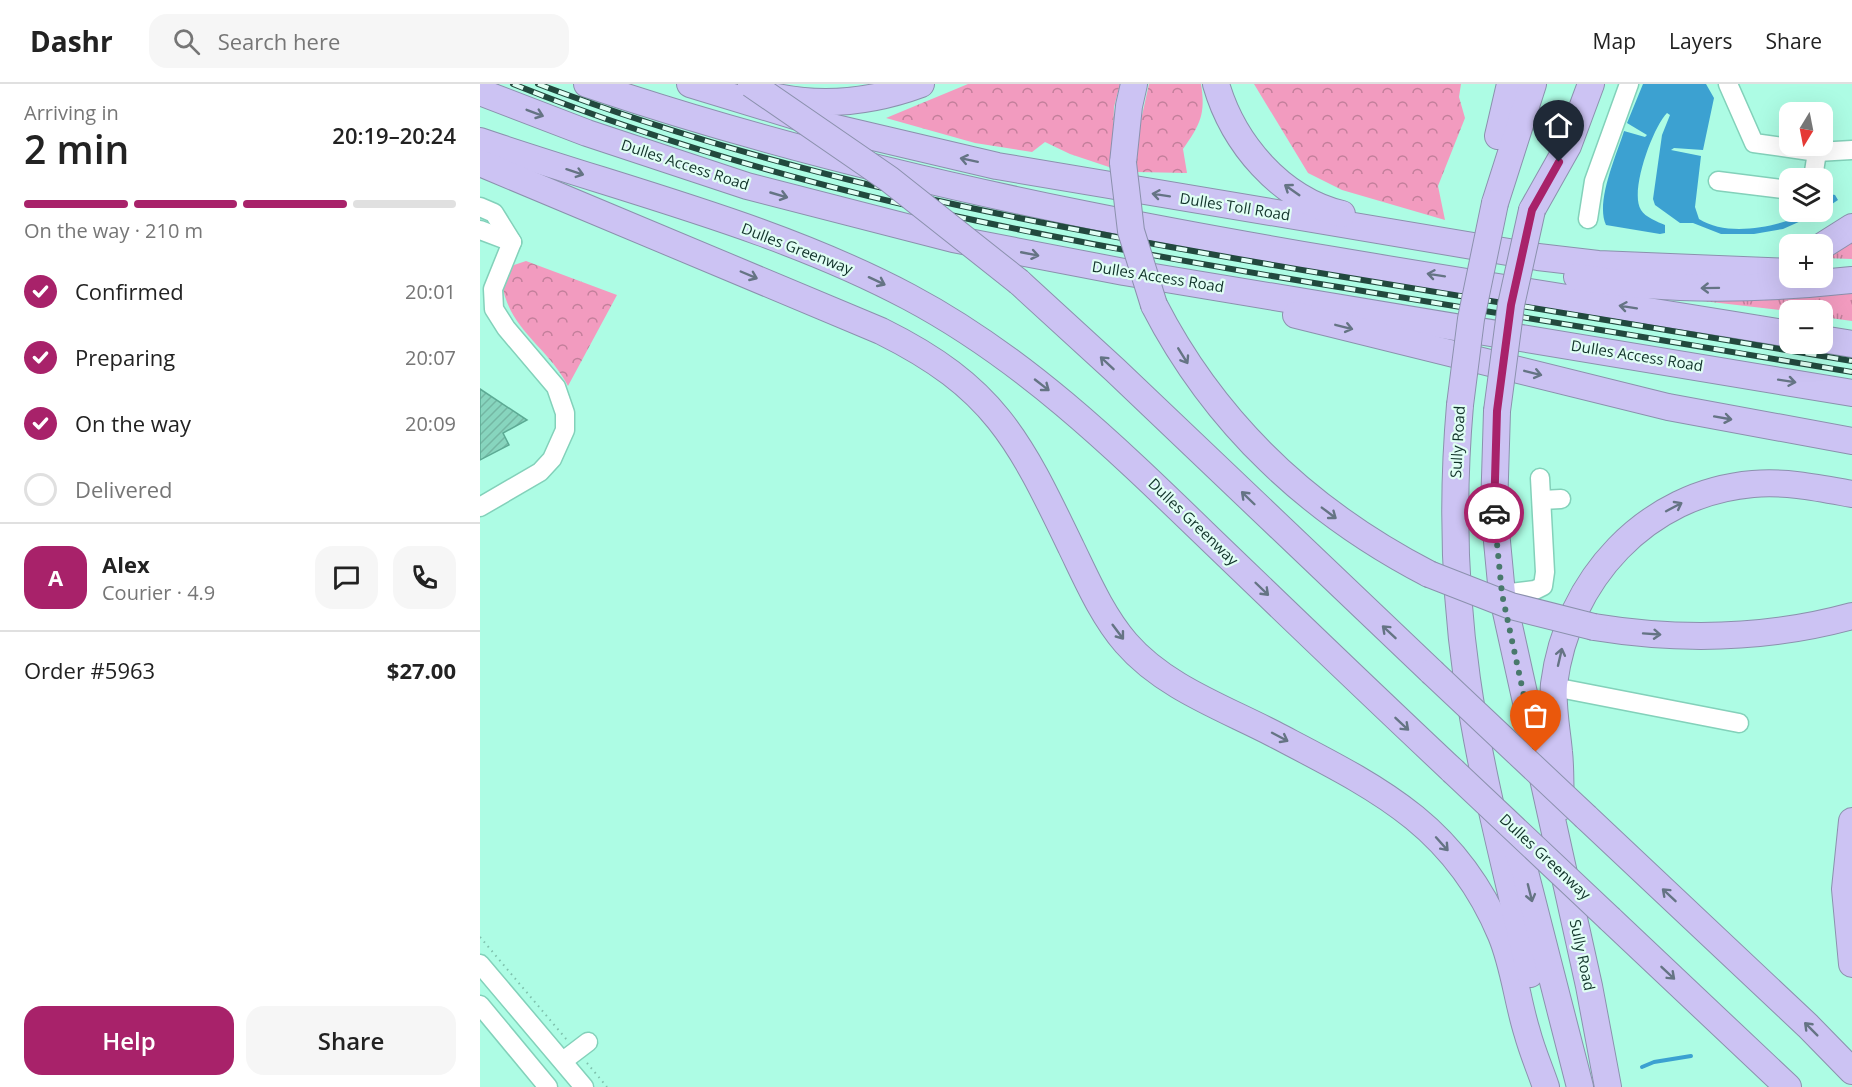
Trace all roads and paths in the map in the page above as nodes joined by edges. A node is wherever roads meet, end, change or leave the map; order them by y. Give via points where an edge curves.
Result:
1 (587, 84) edge
2 (690, 84) edge
3 (726, 84) edge
4 (751, 84) edge
5 (921, 84) edge
6 (1134, 84) edge
7 (1216, 84) edge
8 (1510, 84) edge
9 (1533, 84) edge
10 (1574, 84) edge
11 (1591, 84) edge
12 (1629, 84) edge
13 (1728, 84) edge
14 (480, 92) edge
15 (480, 141) edge
16 (1779, 147) edge
17 (1852, 150) edge
18 (1833, 151) edge
19 (480, 163) edge
20 (1719, 181) dead end
21 (1779, 189) edge
22 (1488, 202) junction
23 (487, 210) edge
24 (1532, 210) junction
25 (1086, 214) junction
26 (1588, 219) dead end
27 (1852, 227) edge
28 (480, 230) edge
29 (1833, 239) edge
30 (512, 242) junction
31 (1467, 245) junction
32 (1779, 257) edge
33 (1664, 267) junction
34 (1124, 272) junction
35 (1779, 272) edge
36 (1833, 273) edge
37 (1852, 274) edge
38 (1852, 280) edge
39 (1779, 332) edge
40 (1833, 341) edge
41 (1852, 344) edge
42 (1852, 393) edge
43 (1852, 441) edge
44 (1540, 478) dead end
45 (1852, 494) edge
46 (1561, 499) dead end
47 (1542, 500) junction
48 (480, 507) edge
49 (1502, 594) junction
50 (1852, 616) edge
51 (1554, 687) junction
52 (1739, 723) dead end
53 (1481, 759) junction
54 (1852, 821) edge
55 (1562, 861) junction
56 (480, 937) edge
57 (480, 964) edge
58 (1852, 964) edge
59 (480, 1005) edge
60 (564, 1036) dead end
61 (588, 1042) dead end
62 (563, 1061) junction
63 (587, 1064) dead end
64 (1852, 1071) edge
65 (548, 1087) edge
66 (584, 1087) edge
67 (607, 1087) edge
68 (1546, 1087) edge
69 (1552, 1087) edge
70 (1580, 1087) edge
71 (1608, 1087) edge
72 (1788, 1087) edge

1 - 25 highway via 830,157 923,181
31 -> 2 highway, Dulles Toll Road via 997,166 831,126
3 - 5 highway via 814,102 863,99
64 -> 4 highway, bridge via 1019,282 881,173
6 -> 50 highway, bridge via 1123,163 1131,231 1154,305 1202,384 1263,456 1344,524 1429,574 1511,606 1594,627 1664,635 1727,636
31 -> 7 highway via 1401,225 1336,212 1296,192 1243,143
8 - 22 highway
9 - 22 highway
10 - 24 highway, Sully Road
11 - 24 highway via 1568,146
12 - 26 street via 1601,159
13 - 16 street via 1754,143
14 -> 34 highway, Dulles Access Road via 587,133 757,189 953,239
15 -> 72 highway, Dulles Greenway, bridge via 805,250 909,297 963,328 1040,383 1111,443
17 - 18 street
19 -> 68 highway via 881,331 923,353 970,388 1000,419 1024,453 1096,597 1128,645 1188,690 1381,791 1420,822 1457,861 1501,935 1526,1032
20 - 21 street
22 - 53 highway, Sully Road, bridge via 1460,405 1455,506 1467,677
23 - 30 street
24 - 49 highway, Sully Road, bridge via 1511,305 1497,411 1494,510
38 -> 25 highway via 1740,287 1649,287 1403,249 1257,236 1172,222
39 -> 25 highway
27 - 29 highway
28 - 30 street
30 - 48 street via 493,289 494,309 556,387 564,406 565,430 552,459 540,472
31 - 33 highway, Dulles Toll Road via 1570,261
32 - 33 highway
33 - 35 highway, Dulles Toll Road
34 -> 42 highway, Dulles Access Road
34 -> 43 highway via 1668,407
36 - 37 highway
40 - 41 highway
44 - 47 street
51 -> 45 highway via 1564,639 1587,587 1612,553 1658,515 1701,495 1751,484 1790,484
46 - 47 street
47 - 49 street via 1543,586
49 - 55 highway, Sully Road
51 - 52 street
51 - 55 highway
53 - 69 highway, Sully Road
53 -> 70 highway via 1525,872
54 - 58 highway via 1845,889
55 - 71 highway, Sully Road
56 - 60 path
57 - 62 street
59 - 65 street
61 - 62 street
62 - 66 street
63 - 67 path

